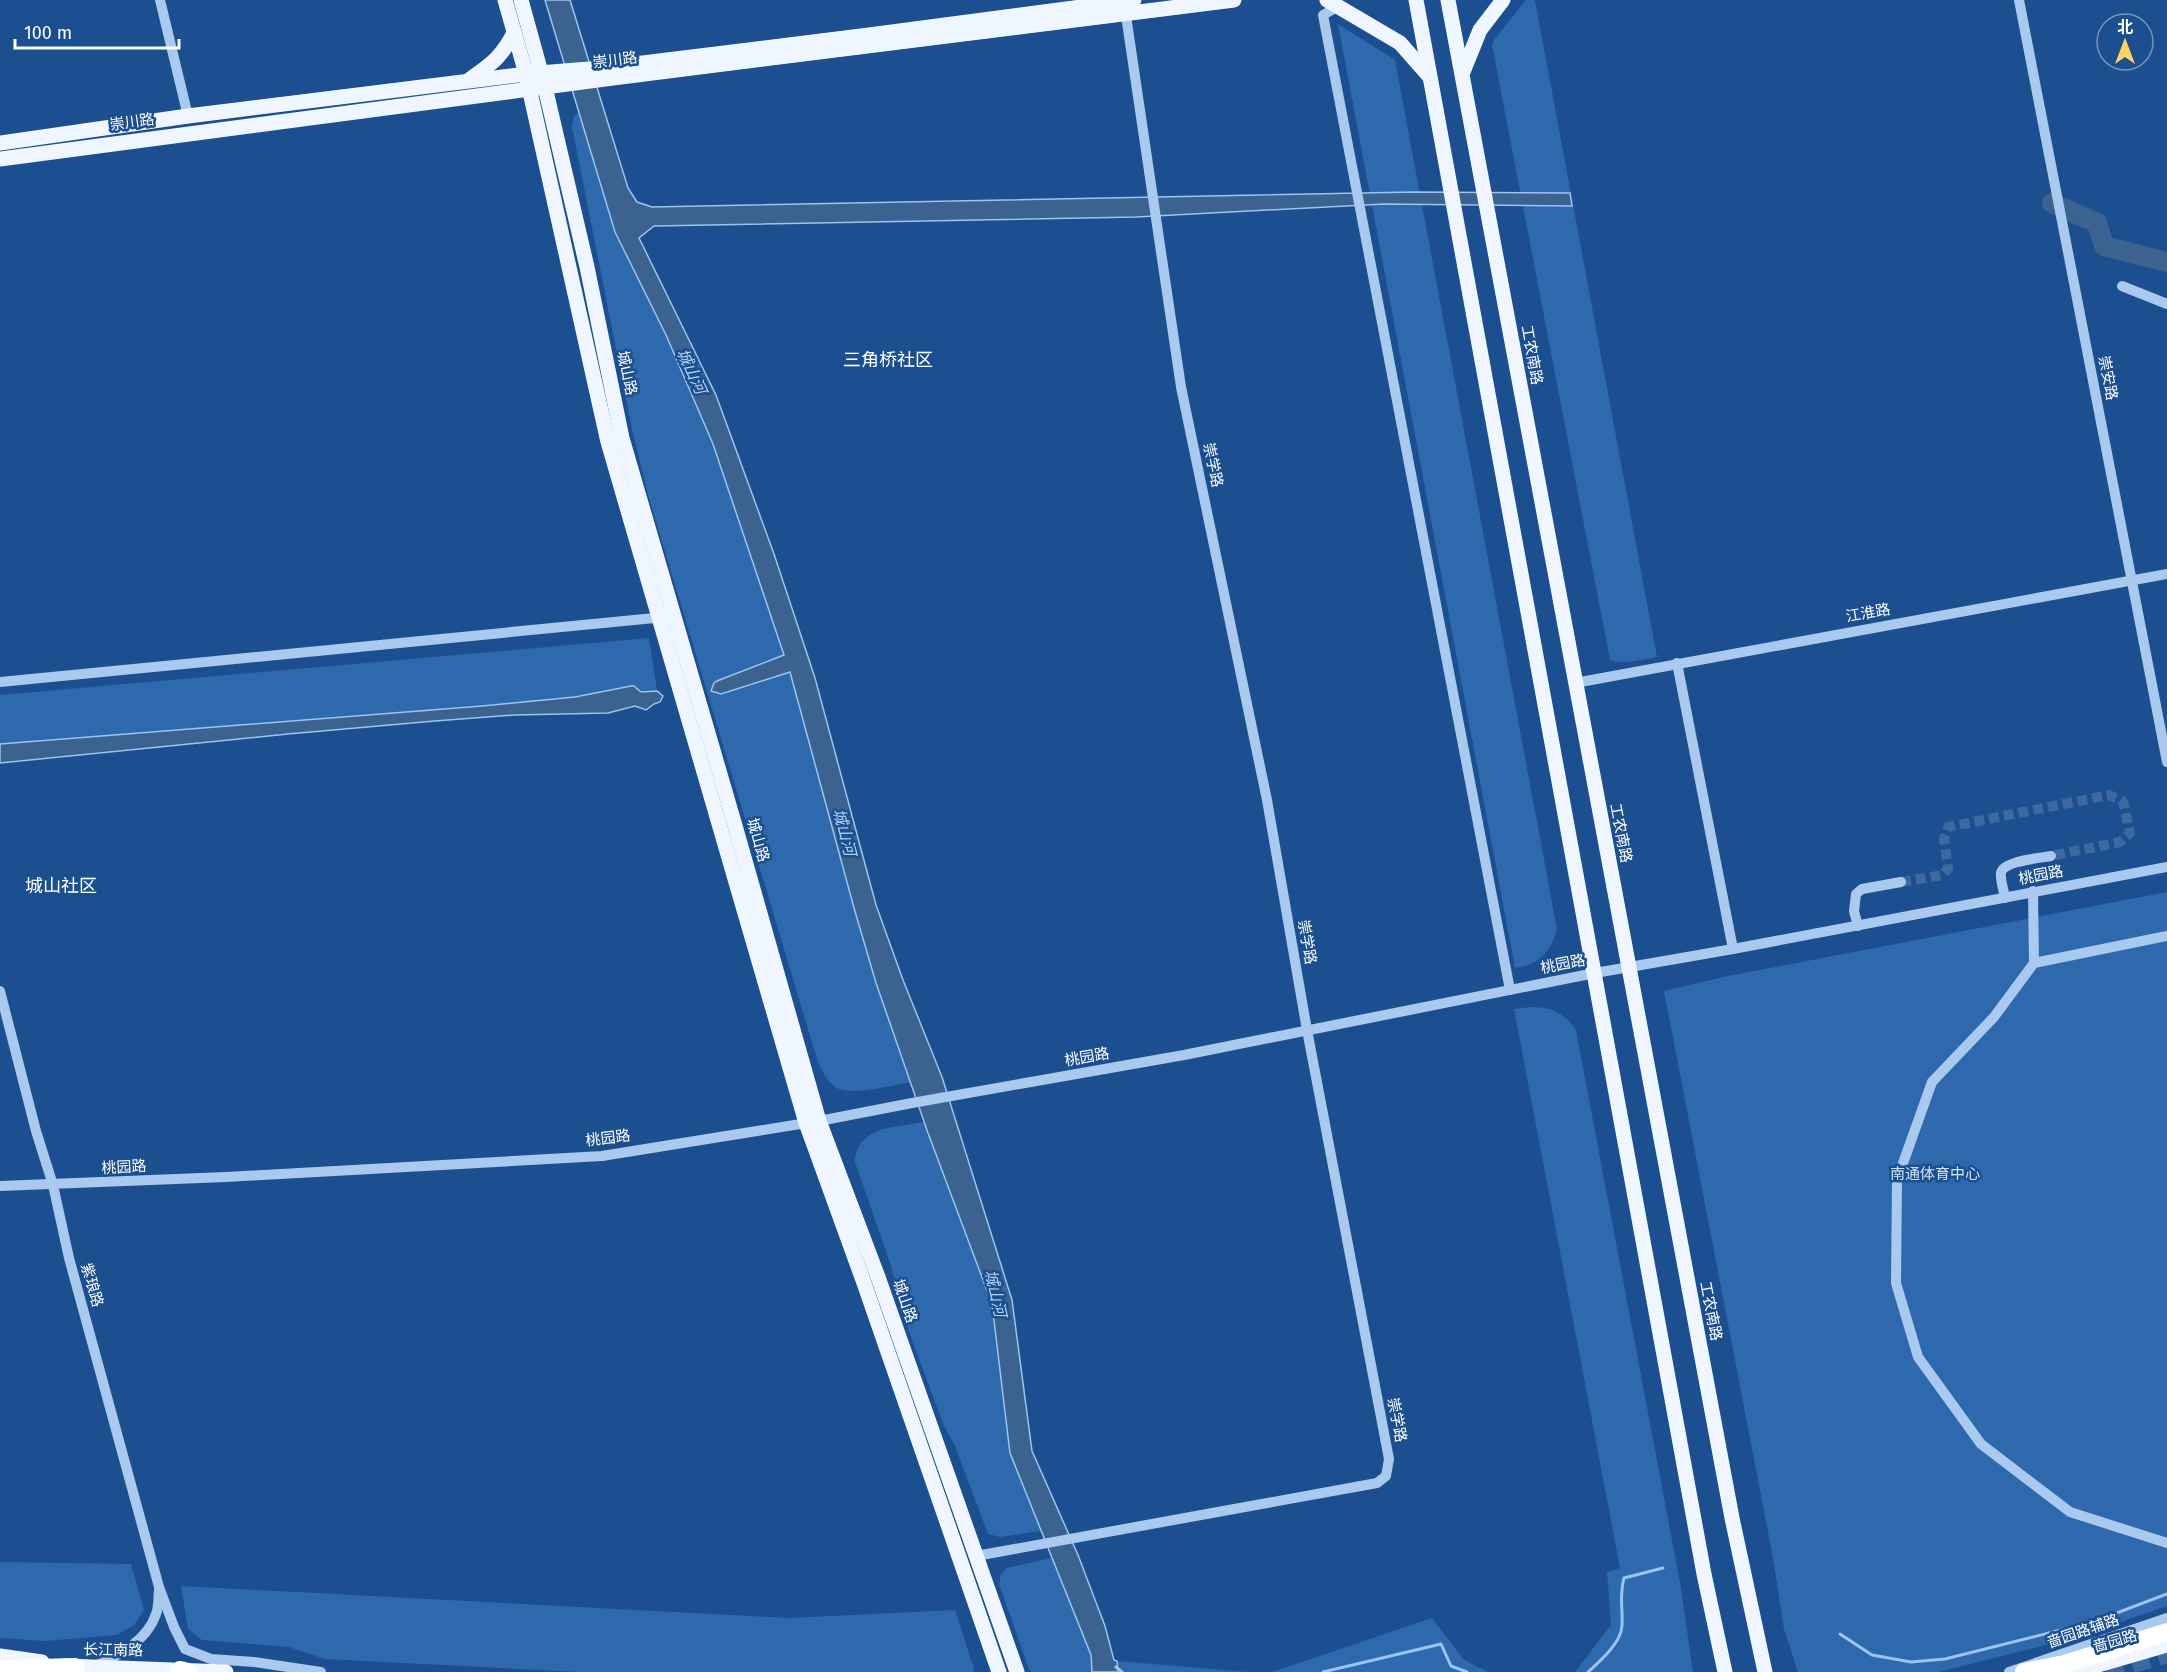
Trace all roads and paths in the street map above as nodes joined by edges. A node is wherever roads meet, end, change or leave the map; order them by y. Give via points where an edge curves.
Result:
1 (160, 0) edge
2 (505, 0) edge
3 (521, 0) edge
4 (1234, 0) edge
5 (1416, 0) edge
6 (1448, 0) edge
7 (1503, 0) edge
8 (2019, 0) edge
9 (1333, 3) edge
10 (1127, 4) edge
11 (514, 33) junction
12 (1462, 72) junction
13 (1429, 76) junction
14 (542, 80) junction
15 (467, 82) junction
16 (188, 116) junction
17 (0, 143) edge
18 (0, 159) edge
19 (2122, 286) dead end
20 (2167, 304) edge
21 (2167, 574) edge
22 (2132, 581) junction
23 (674, 615) junction
24 (658, 619) junction
25 (1677, 663) junction
26 (0, 682) edge
27 (1575, 683) junction
28 (2167, 762) edge
29 (2051, 856) tunnel mouth
30 (2167, 867) edge
31 (1901, 882) tunnel mouth
32 (2033, 891) junction
33 (2005, 898) junction
34 (1858, 926) junction
35 (2167, 936) edge
36 (1733, 950) junction
37 (2034, 963) junction
38 (1629, 967) junction
39 (1595, 973) junction
40 (1510, 990) junction
41 (0, 991) edge
42 (1307, 1030) junction
43 (812, 1122) junction
44 (53, 1185) junction
45 (0, 1186) edge
46 (2167, 1543) edge
47 (976, 1556) junction
48 (159, 1587) junction
49 (2167, 1618) edge
50 (2167, 1632) edge
51 (986, 1637) junction
52 (2167, 1645) edge
53 (0, 1656) edge
54 (84, 1667) junction
55 (0, 1669) edge
56 (184, 1671) edge
57 (226, 1672) edge
58 (321, 1672) edge
59 (985, 1672) edge
60 (999, 1672) edge
61 (1017, 1672) edge
62 (1725, 1672) edge
63 (1765, 1672) edge
64 (2009, 1672) edge
65 (2024, 1672) edge
66 (2074, 1672) edge

1 - 16 street
2 - 11 main road, 城山路
3 - 14 main road, 城山路
4 - 10 main road, 崇川路
5 - 13 main road
6 - 12 main road, 工农南路
7 - 12 main road via 1480,30
8 - 22 street, 崇安路
9 - 13 main road via 1400,43
9 - 40 street via 1323,15
10 - 14 main road, 崇川路
10 - 42 street, 崇学路 via 1181,387 1267,800
11 - 14 main road, 城山路
11 - 15 main road via 505,51
12 - 27 main road, 工农南路
13 - 39 main road
14 - 15 main road, 崇川路
14 - 18 main road, 崇川路
14 - 23 main road, 城山路 via 622,438
14 - 24 main road, 城山路 via 608,442
15 - 16 main road, 崇川路
16 - 17 main road, 崇川路
19 - 20 street
21 - 22 street, 江淮路
22 - 25 street, 江淮路
22 - 28 street, 崇安路
23 - 24 street
23 - 43 main road, 城山路
24 - 26 street
24 - 43 main road, 城山路
25 - 27 street, 江淮路
25 - 36 street
27 - 38 main road, 工农南路
29 - 33 street via 2004,867 2001,873
30 - 32 street, 桃园路
31 - 34 street via 1862,889 1856,894 1854,911
32 - 33 street, 桃园路
32 - 37 street
33 - 34 street, 桃园路
34 - 36 street, 桃园路
35 - 37 street
36 - 38 street, 桃园路
37 - 46 street via 1994,1017 1932,1083 1897,1180 1896,1283 1918,1357 1981,1444 2070,1512
38 - 39 street, 桃园路
38 - 63 main road, 工农南路 via 1729,1507
39 - 40 street, 桃园路
39 - 62 main road
40 - 42 street, 桃园路
41 - 44 street, 紫琅路
42 - 43 street, 桃园路
42 - 47 street, 崇学路 via 1389,1459 1386,1476 1377,1484
43 - 44 street, 桃园路 via 602,1155
43 - 47 main road, 城山路 via 878,1277
43 - 51 main road, 城山路
44 - 45 street, 桃园路
44 - 48 street, 紫琅路 via 69,1258
47 - 61 main road, 城山路
48 - 54 street via 157,1612 149,1630 112,1658
48 - 58 street, 紫琅路 via 185,1649 211,1659
49 - 64 street, 啬园路辅路
50 - 65 highway via 2064,1664
51 - 59 main road
51 - 60 main road, 城山路
52 - 66 main road, 啬园路
53 - 54 main road, 长江南路
54 - 55 highway
54 - 56 main road, 长江南路
56 - 57 main road, 长江南路

